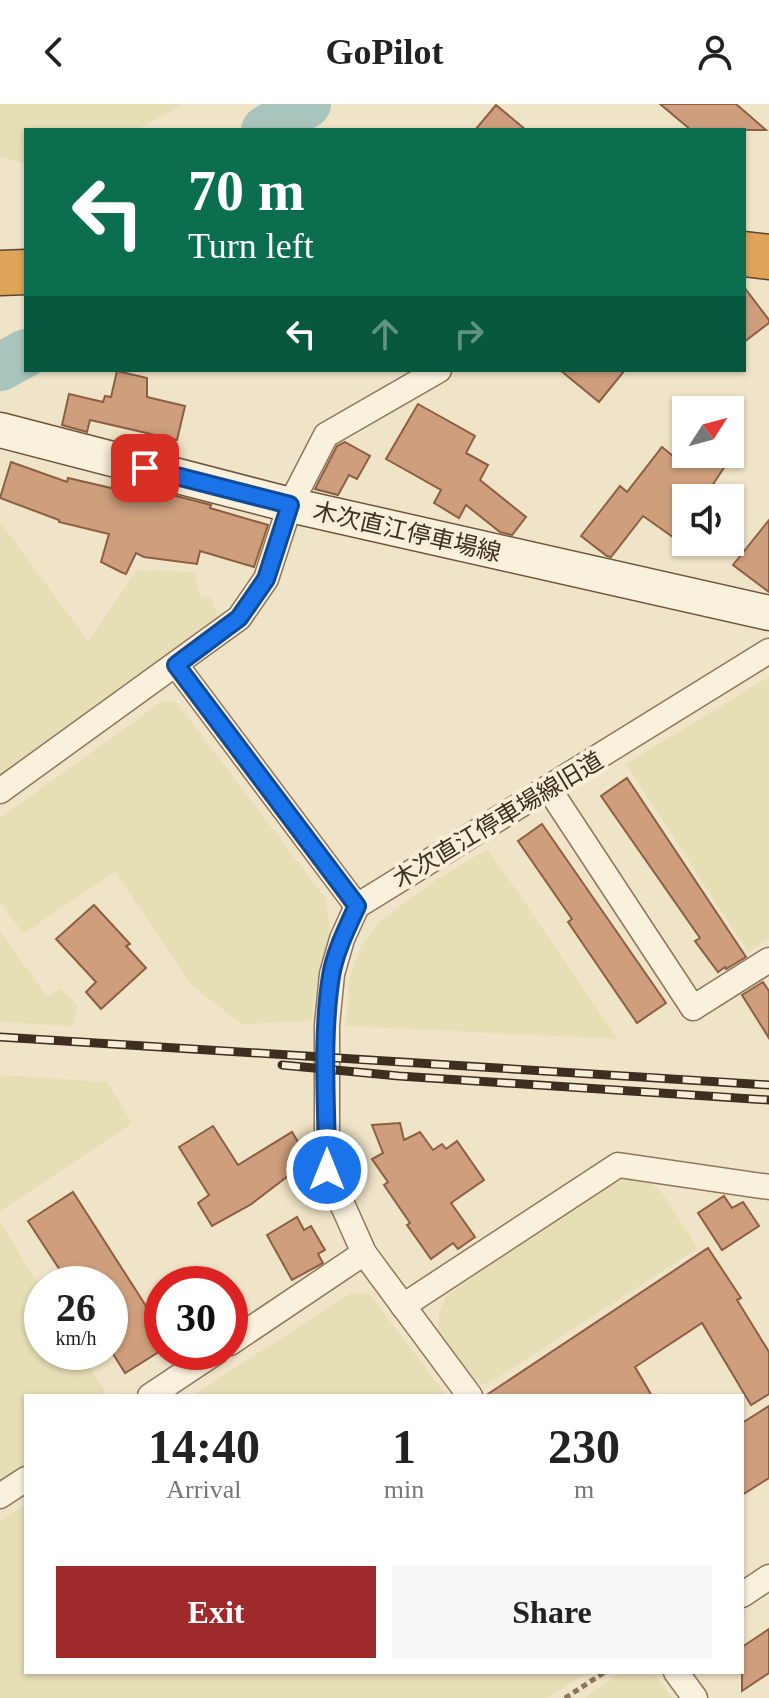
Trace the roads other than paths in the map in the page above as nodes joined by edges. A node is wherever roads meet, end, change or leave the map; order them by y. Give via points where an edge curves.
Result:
1 (746, 254) edge
2 (769, 257) edge
3 (24, 272) edge
4 (0, 273) edge
5 (436, 372) edge
6 (0, 430) edge
7 (290, 505) junction
8 (769, 613) edge
9 (769, 651) edge
10 (176, 665) junction
11 (549, 789) junction
12 (0, 791) edge
13 (357, 906) junction
14 (769, 960) edge
15 (769, 1187) edge
16 (364, 1253) junction
17 (403, 1306) junction
18 (248, 1331) edge
19 (189, 1370) edge
20 (153, 1394) edge
21 (469, 1394) edge
22 (24, 1480) edge
23 (0, 1496) edge
24 (769, 1577) edge
25 (744, 1594) edge
26 (677, 1674) edge
27 (695, 1698) edge

1 - 2 highway
3 - 4 highway
5 - 7 street via 326,435
6 - 7 main road, 木次直江停車場線
7 - 8 main road, 木次直江停車場線
7 - 10 street via 266,579 239,618
9 - 11 street, 木次直江停車場線旧道
10 - 12 street
10 - 13 street
11 - 13 street, 木次直江停車場線旧道
11 - 14 street via 693,1008
13 - 16 street via 332,974 327,1170
15 - 17 street via 618,1165
16 - 17 street
16 - 18 street
17 - 21 street
19 - 20 street
22 - 23 street
24 - 25 street
26 - 27 street

